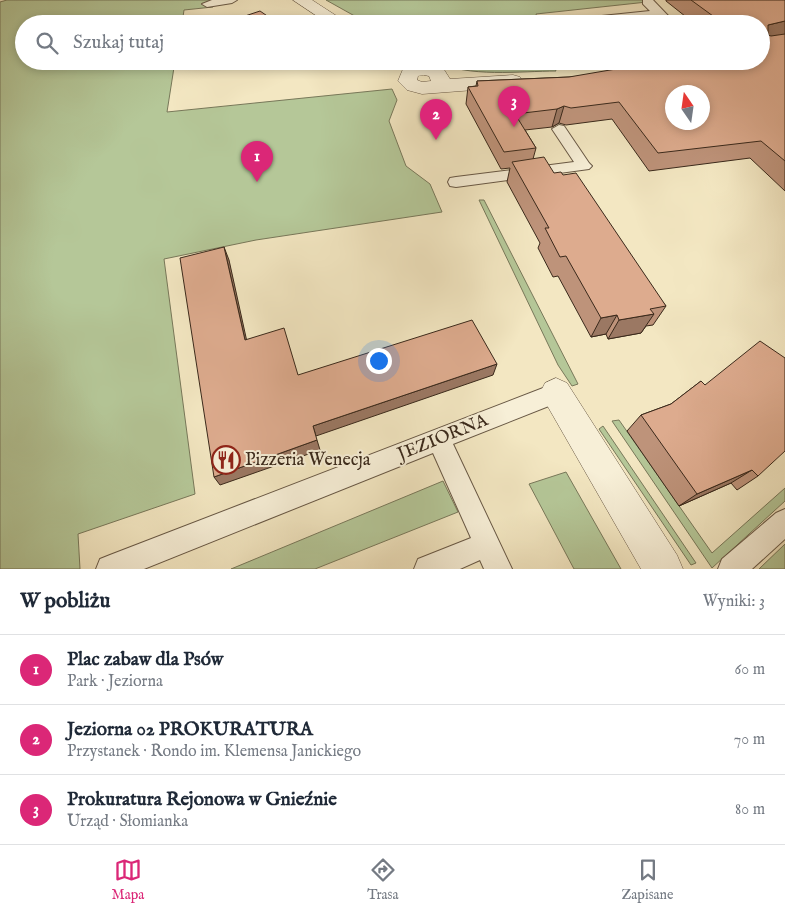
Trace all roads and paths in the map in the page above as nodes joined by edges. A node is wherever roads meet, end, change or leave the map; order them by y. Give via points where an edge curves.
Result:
1 (232, 0) edge
2 (301, 0) edge
3 (648, 0) edge
4 (207, 4) dead end
5 (658, 12) junction
6 (326, 15) edge
7 (632, 15) edge
8 (662, 15) edge
9 (408, 70) edge
10 (629, 70) edge
11 (623, 71) edge
12 (528, 80) edge
13 (560, 129) dead end
14 (456, 182) dead end
15 (556, 393) joint
16 (439, 439) junction
17 (785, 522) edge
18 (487, 544) junction
19 (110, 569) edge
20 (428, 569) edge
21 (498, 569) edge
22 (663, 569) edge
23 (732, 569) edge

1 - 4 lane
2 - 6 street
3 - 5 lane
5 - 7 lane
5 - 8 lane
9 - 12 street via 406,78 409,84 418,88 437,80
10 - 11 street
13 - 14 lane via 584,166
15 - 16 lane, JEZIORNA
15 - 22 street, JEZIORNA
16 - 18 lane
16 - 19 lane, JEZIORNA
17 - 23 lane
18 - 20 lane
18 - 21 lane

